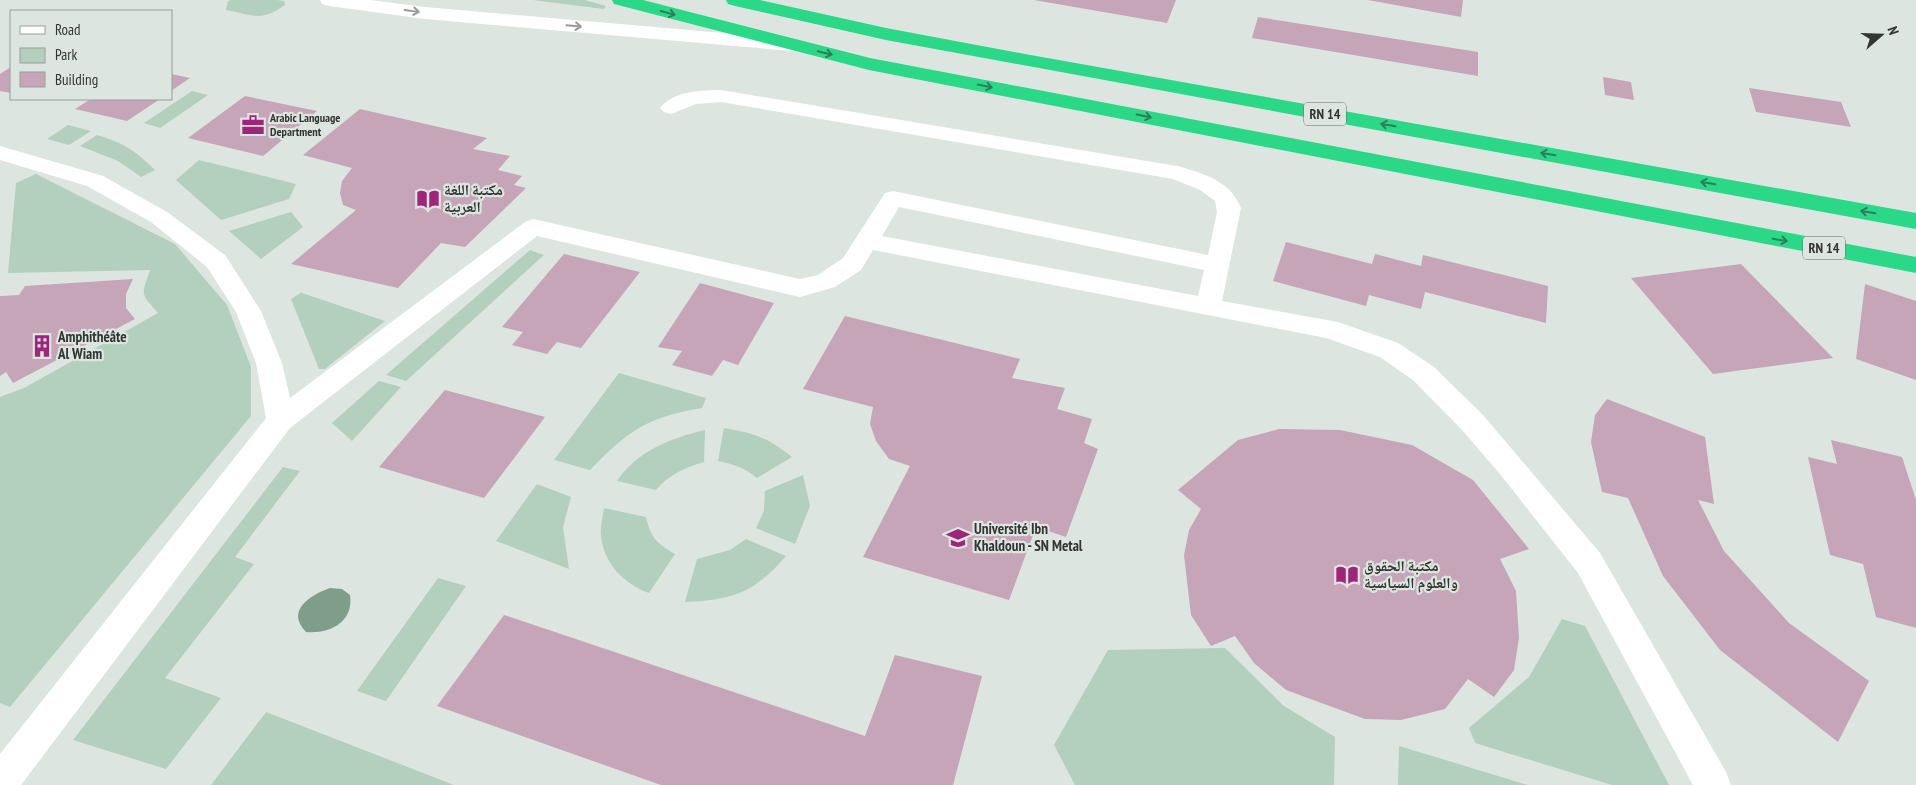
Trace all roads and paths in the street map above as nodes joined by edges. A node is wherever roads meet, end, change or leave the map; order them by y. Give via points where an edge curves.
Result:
1 (329, 0) edge
2 (621, 0) edge
3 (735, 0) edge
4 (792, 45) junction
5 (671, 108) dead end
6 (0, 153) edge
7 (1916, 221) edge
8 (868, 240) junction
9 (1218, 265) junction
10 (1916, 265) edge
11 (1208, 307) junction
12 (280, 420) junction
13 (0, 784) edge
14 (1713, 785) edge

1 -> 4 lane via 425,13
2 -> 4 highway, RN 14
7 -> 3 highway, RN 14 via 886,34
4 -> 10 highway, RN 14 via 869,64
5 - 9 lane via 696,96 721,96 1177,173 1204,182 1223,194 1229,208
6 - 12 lane via 95,181 159,217 216,261 248,311 269,364
8 - 9 lane via 893,198
8 - 11 lane
8 - 12 lane via 852,264 826,281 800,288 533,227
9 - 11 lane
11 - 14 lane via 1329,329 1388,350 1424,374 1473,423 1589,563
12 - 13 lane

